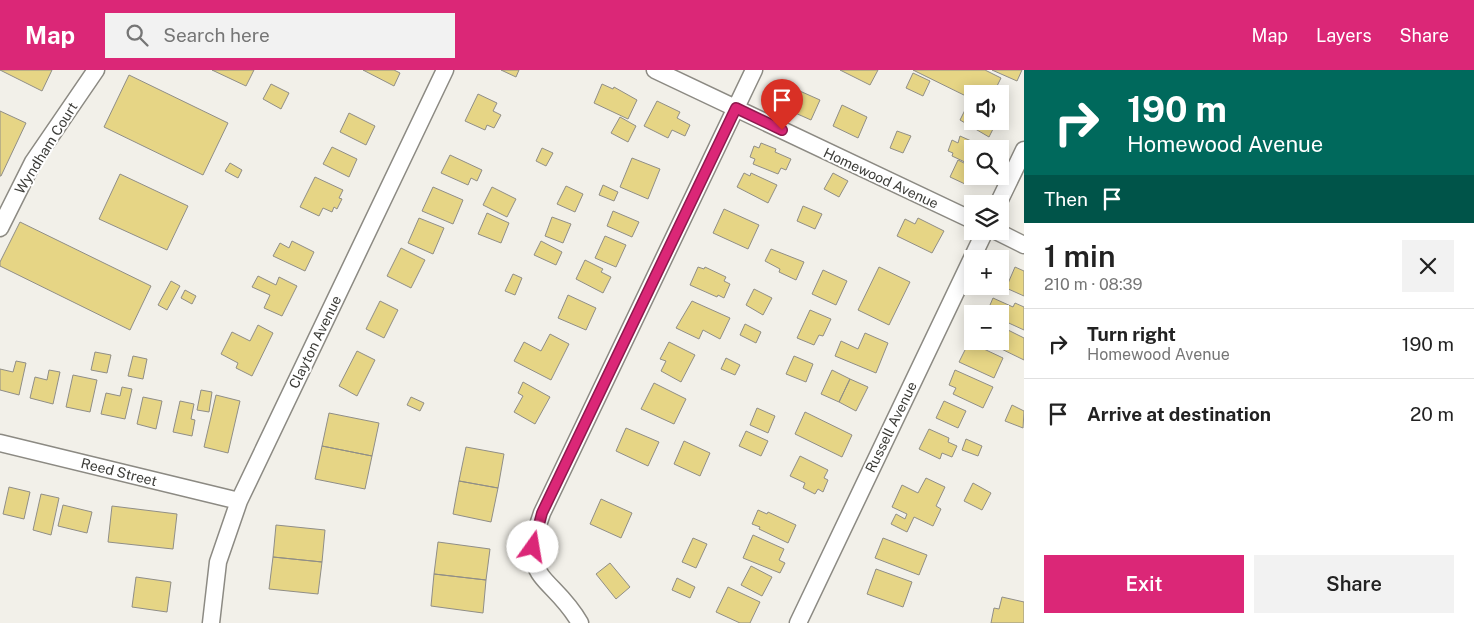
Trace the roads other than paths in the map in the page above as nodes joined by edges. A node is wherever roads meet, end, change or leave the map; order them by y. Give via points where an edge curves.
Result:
1 (96, 70) edge
2 (445, 70) edge
3 (655, 70) edge
4 (754, 70) edge
5 (736, 108) junction
6 (1024, 150) edge
7 (1002, 195) edge
8 (964, 216) edge
9 (0, 228) edge
10 (1009, 238) edge
11 (981, 240) edge
12 (1024, 245) edge
13 (0, 443) edge
14 (239, 500) junction
15 (211, 623) edge
16 (580, 623) edge
17 (798, 623) edge

1 - 9 street, Wyndham Court via 33,162
2 - 14 street, Clayton Avenue
3 - 5 street, Homewood Avenue
4 - 5 street
5 - 8 street, Homewood Avenue
5 - 16 street via 534,534 538,574 565,601
6 - 7 street
10 - 12 street
11 - 17 street, Russell Avenue
13 - 14 street, Reed Street
14 - 15 street, Clayton Avenue via 218,562

